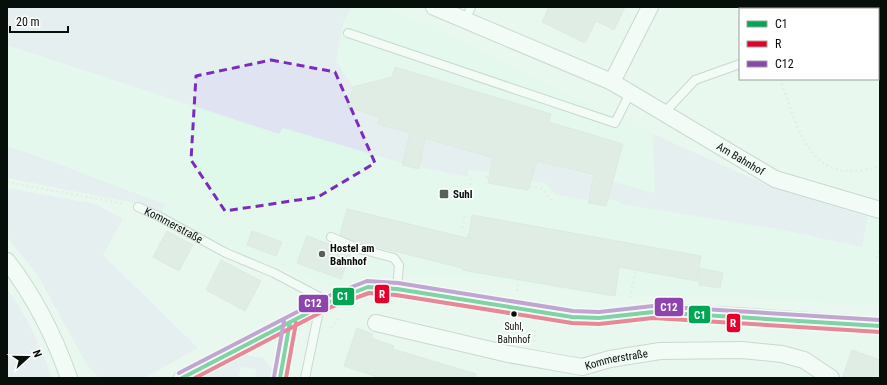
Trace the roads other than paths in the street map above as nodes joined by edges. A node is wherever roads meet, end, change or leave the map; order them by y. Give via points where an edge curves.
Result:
1 (434, 7) edge
2 (650, 7) edge
3 (468, 14) edge
4 (348, 33) dead end
5 (739, 64) edge
6 (612, 82) junction
7 (630, 93) junction
8 (664, 113) junction
9 (138, 206) road end
10 (880, 210) edge
11 (331, 237) dead end
12 (7, 260) edge
13 (397, 288) junction
14 (325, 304) junction
15 (290, 322) junction
16 (376, 323) dead end
17 (880, 326) edge
18 (579, 373) edge
19 (69, 378) edge
20 (182, 378) edge
21 (280, 378) edge
22 (305, 378) edge
23 (831, 378) edge

1 - 3 street, Am Bahnhof
2 - 6 street
3 - 6 street, Am Bahnhof
4 - 7 lane via 615,123
5 - 8 lane via 695,80
6 - 7 street, Am Bahnhof
7 - 8 street, Am Bahnhof
8 - 10 street, Am Bahnhof via 775,179
9 - 14 lane, Kommerstraße via 226,253 274,273
11 - 13 lane via 357,248 394,258 399,265
12 - 19 street via 43,315
13 - 14 street via 368,287
13 - 17 street via 572,317 599,318 653,312
14 - 15 street
14 - 22 lane
15 - 20 street
15 - 21 lane
16 - 18 street, Kommerstraße
18 - 23 street, Kommerstraße via 610,359 660,351 742,350 782,354 804,360

